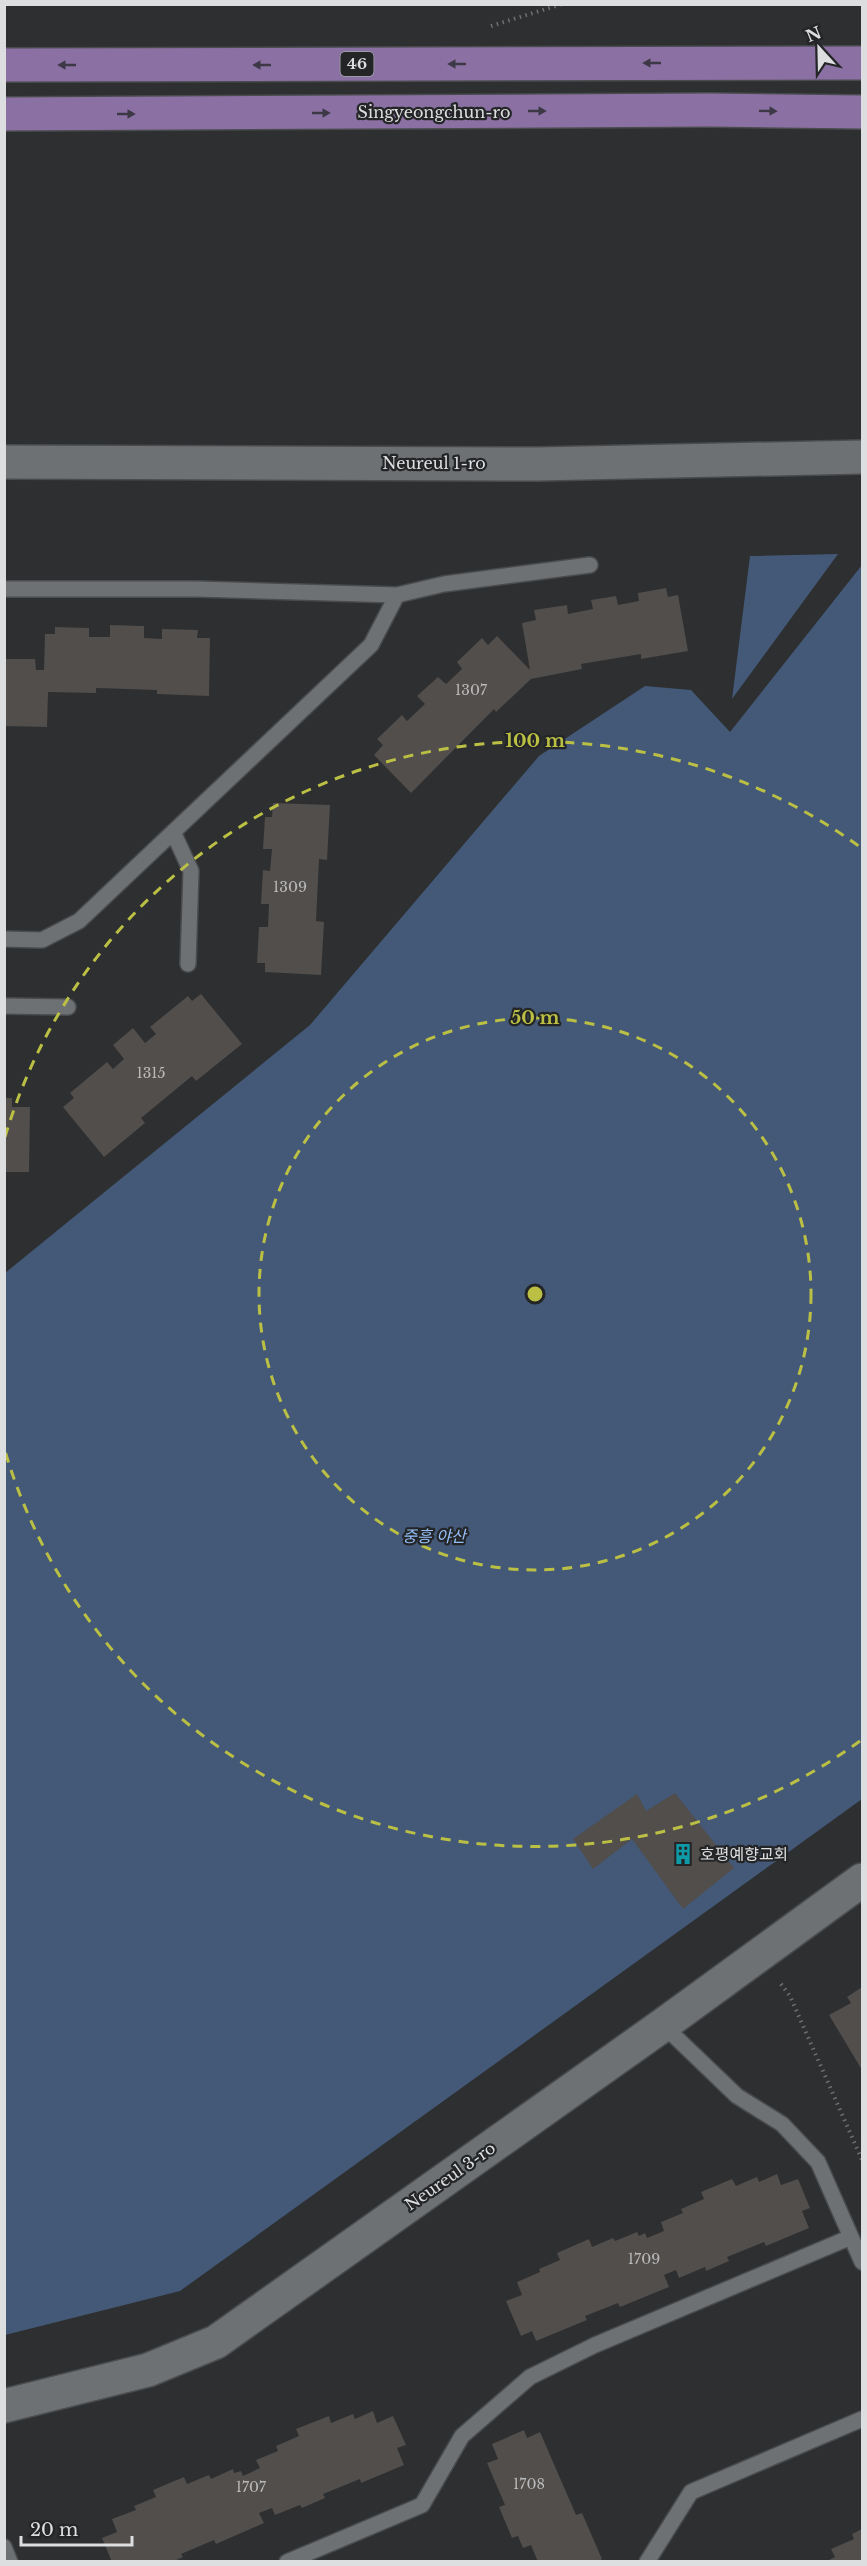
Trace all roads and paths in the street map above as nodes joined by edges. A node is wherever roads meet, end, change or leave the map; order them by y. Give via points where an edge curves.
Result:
1 (862, 63) edge
2 (4, 65) edge
3 (862, 112) edge
4 (4, 114) edge
5 (862, 457) edge
6 (4, 462) edge
7 (590, 565) dead end
8 (4, 589) edge
9 (397, 595) junction
10 (173, 832) junction
11 (4, 939) edge
12 (188, 964) dead end
13 (4, 1006) edge
14 (68, 1007) dead end
15 (862, 1880) edge
16 (760, 1955) junction
17 (663, 2025) junction
18 (862, 2160) edge
19 (851, 2237) junction
20 (862, 2262) edge
21 (4, 2406) edge
22 (862, 2419) edge
23 (4, 2547) edge
24 (10, 2562) edge
25 (287, 2562) edge
26 (647, 2562) edge

1 -> 2 highway, 46
4 -> 3 highway, Singyeongchun-ro
5 - 6 street, Neureul 1-ro via 538,464
7 - 9 lane via 444,584
8 - 9 lane
9 - 10 lane via 371,645
10 - 11 lane via 79,921 42,940
10 - 12 lane via 191,871
13 - 14 lane
15 - 16 street, Neureul 3-ro
16 - 17 street, Neureul 3-ro
16 - 18 path via 790,1996
17 - 19 lane via 737,2096 783,2124 818,2162
17 - 21 street, Neureul 3-ro via 216,2342 148,2370
19 - 20 lane
19 - 25 lane via 595,2345 530,2377 462,2436 422,2505
22 - 26 lane via 691,2492
23 - 24 lane

